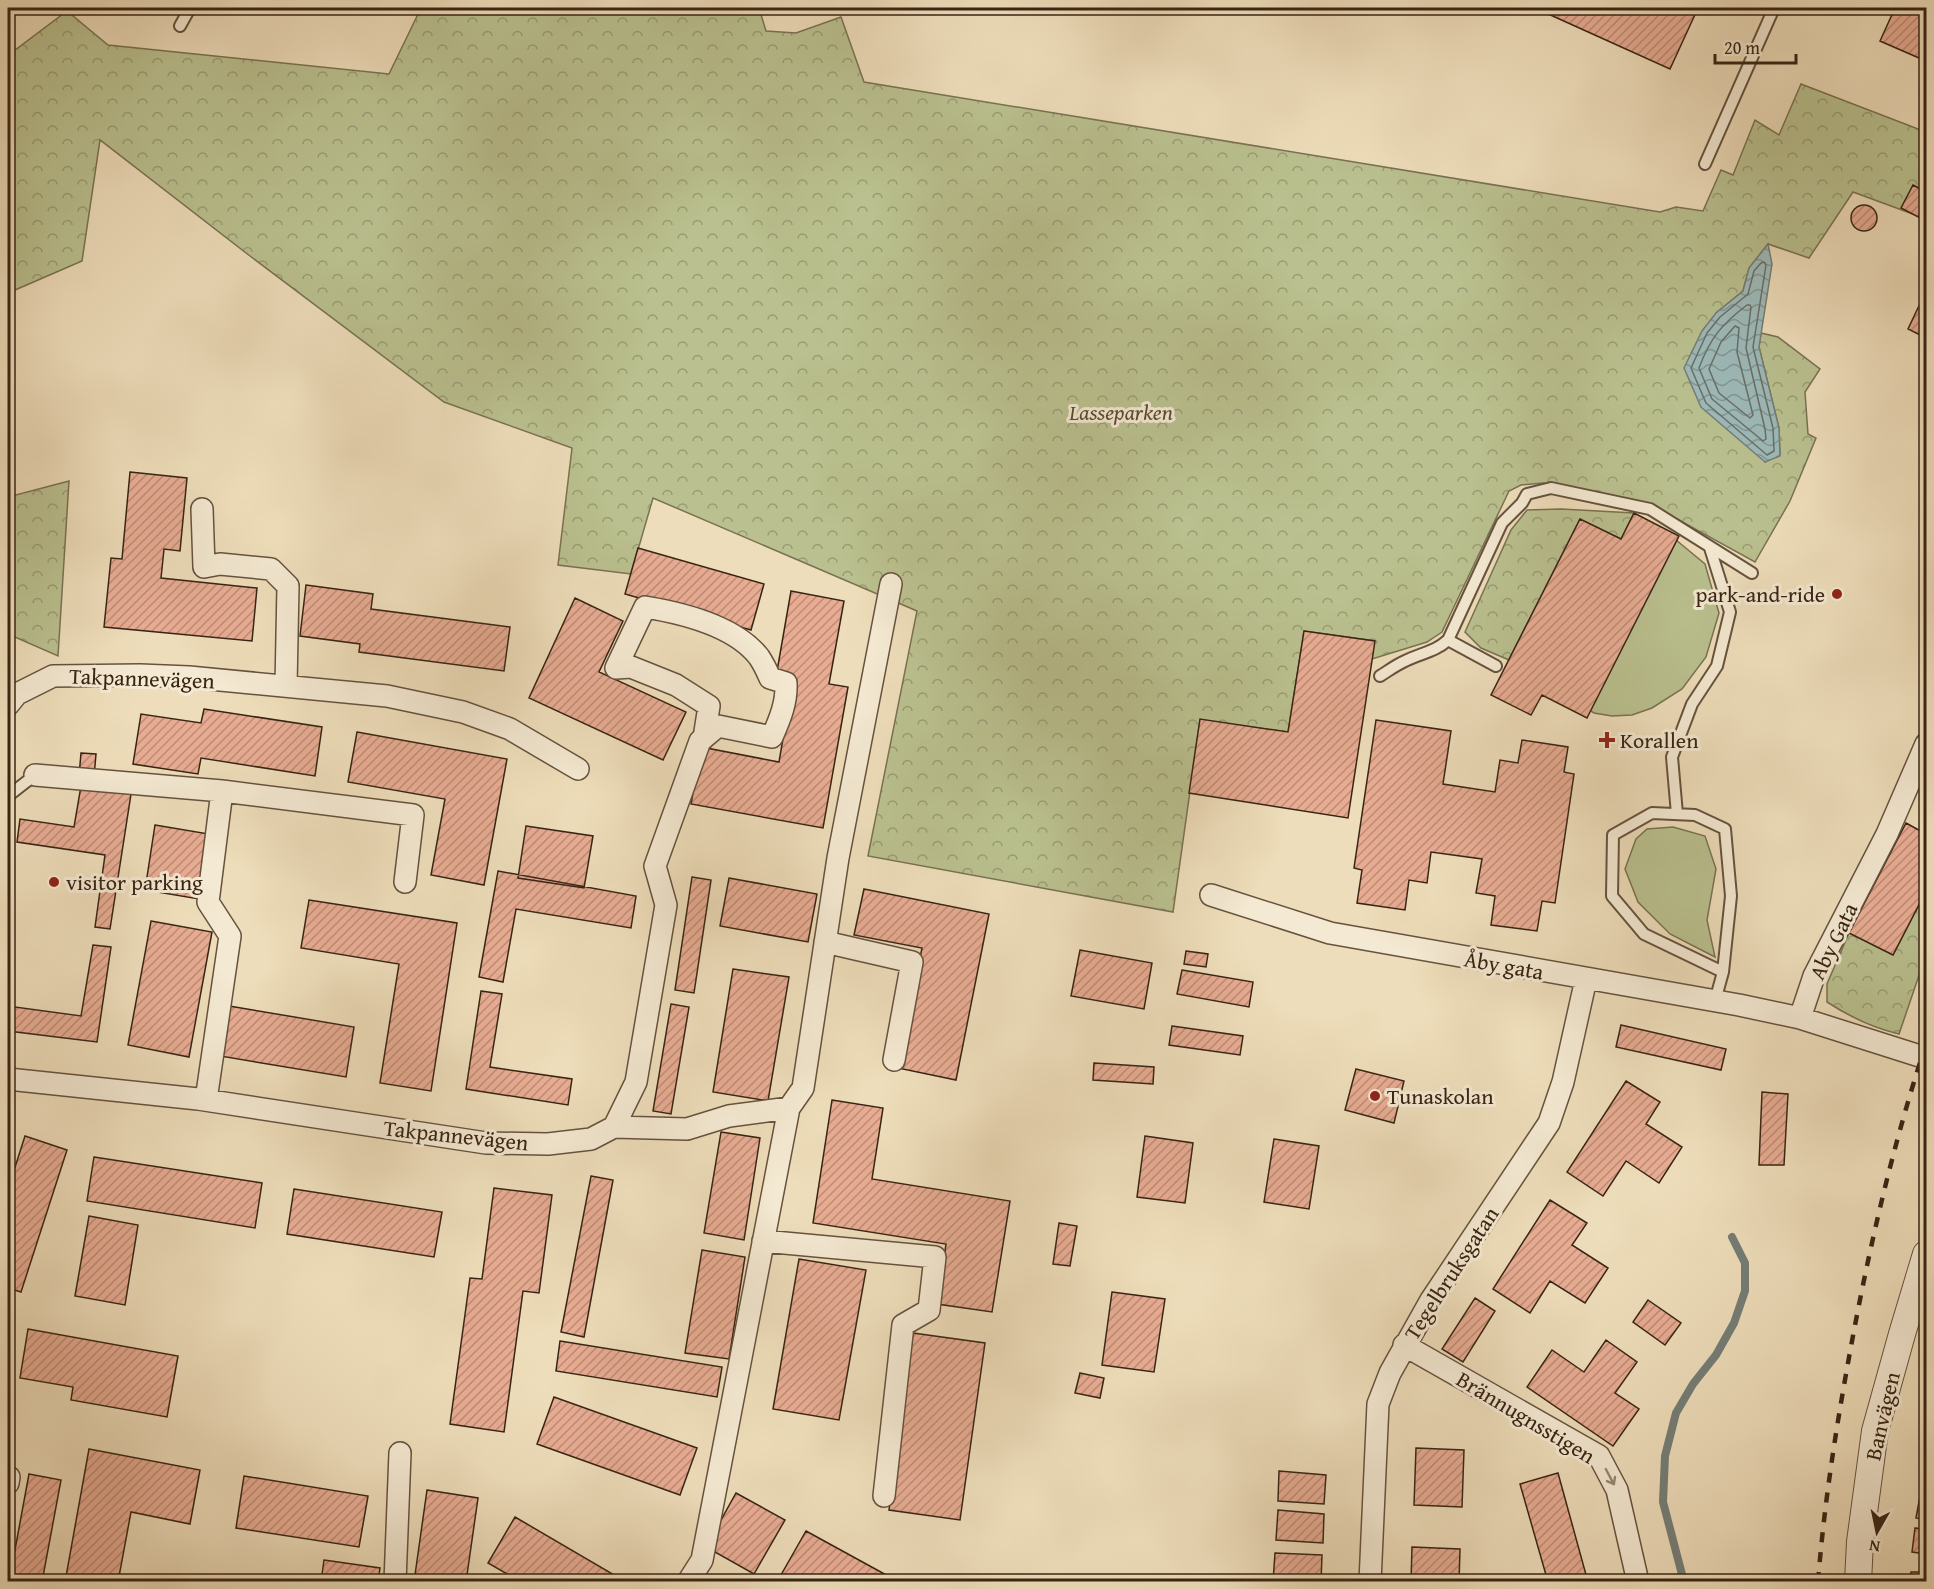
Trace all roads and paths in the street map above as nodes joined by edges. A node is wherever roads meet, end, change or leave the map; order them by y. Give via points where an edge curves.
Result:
1 (190, 8) edge
2 (1774, 8) edge
3 (180, 27) dead end
4 (1705, 164) dead end
5 (202, 508) dead end
6 (1710, 548) junction
7 (1752, 573) dead end
8 (891, 584) dead end
9 (1448, 640) junction
10 (1496, 666) dead end
11 (1380, 676) dead end
12 (286, 686) junction
13 (8, 705) edge
14 (704, 738) junction
15 (1926, 744) edge
16 (578, 769) dead end
17 (34, 775) joint
18 (222, 791) junction
19 (8, 796) edge
20 (1677, 814) junction
21 (405, 882) dead end
22 (1211, 895) dead end
23 (825, 942) junction
24 (1723, 972) junction
25 (1586, 980) junction
26 (1715, 1001) junction
27 (1800, 1018) junction
28 (1926, 1058) edge
29 (894, 1060) dead end
30 (8, 1079) edge
31 (206, 1100) junction
32 (789, 1108) junction
33 (614, 1127) junction
34 (763, 1241) junction
35 (1926, 1254) edge
36 (1404, 1346) junction
37 (400, 1453) dead end
38 (884, 1496) dead end
39 (395, 1581) edge
40 (688, 1581) edge
41 (1370, 1581) edge
42 (1638, 1581) edge
43 (1858, 1581) edge

1 - 3 lane
2 - 4 lane
5 - 12 street via 204,567 220,564 271,570 288,586
6 - 7 lane
6 - 9 lane via 1650,509 1551,488 1527,494 1502,523
6 - 20 lane via 1730,612 1717,666 1692,704 1672,757
8 - 23 street
9 - 10 lane
9 - 11 lane via 1438,649 1402,662
12 - 13 street, Takpannevägen via 179,676 53,676 18,694
12 - 16 street, Takpannevägen via 387,696 463,712 510,729
14 - 14 street via 718,726 772,737 781,718 786,683 770,678 758,656 714,625 645,607 616,668 631,667 676,685 709,705
14 - 33 street via 692,758 655,866 666,905 636,1082
15 - 27 street, Aby Gata via 1887,834 1814,976
17 - 18 street
17 - 19 lane
18 - 21 street via 413,815
18 - 31 street via 208,902 230,936
20 - 24 lane via 1695,815 1725,829 1731,896
20 - 24 lane via 1652,813 1613,835 1612,896 1644,933
22 - 25 street, Åby gata via 1330,933
23 - 29 street via 912,962
23 - 32 street via 803,1088
24 - 26 lane
25 - 26 street, Åby gata
25 - 36 street, Tegelbruksgatan via 1550,1123
26 - 27 street, Åby gata
27 - 28 street
30 - 31 street, Takpannevägen
31 - 33 street, Takpannevägen via 486,1143 548,1144 591,1139
32 - 33 street via 729,1116 687,1129
32 - 34 street
34 - 38 street via 935,1257 929,1310 903,1325
34 - 40 street via 702,1560
35 - 43 street, Banvägen via 1875,1431
36 - 41 street, Tegelbruksgatan via 1378,1404
36 -> 42 street, Brännugnsstigen via 1599,1456 1617,1491
37 - 39 street

